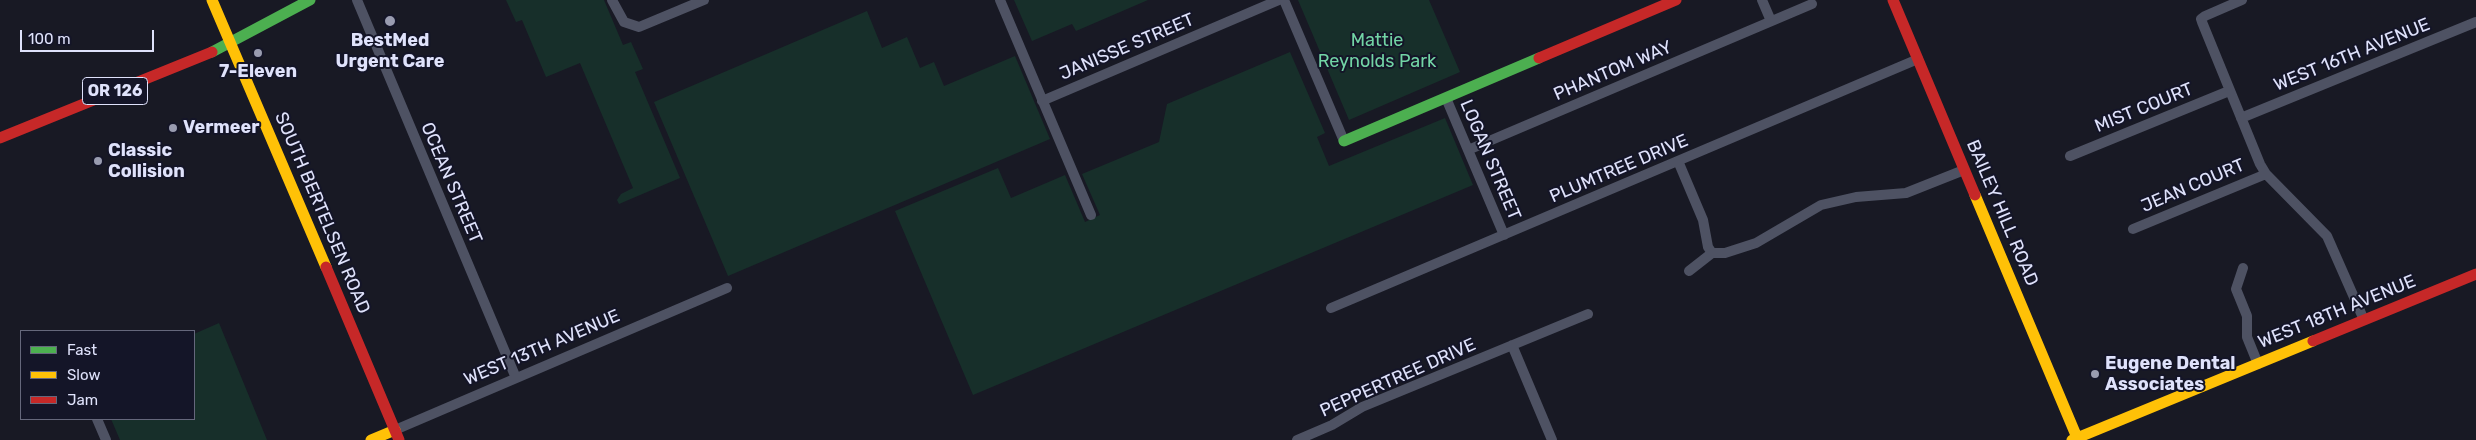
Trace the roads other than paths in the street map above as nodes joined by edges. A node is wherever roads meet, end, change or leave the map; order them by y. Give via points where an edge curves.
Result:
1 (212, 0) edge
2 (310, 0) edge
3 (357, 0) edge
4 (612, 0) edge
5 (704, 0) edge
6 (1000, 0) edge
7 (1279, 0) edge
8 (1284, 0) edge
9 (1676, 0) edge
10 (1762, 0) edge
11 (1893, 0) edge
12 (2242, 0) edge
13 (1812, 4) dead end
14 (1771, 21) junction
15 (2476, 22) edge
16 (230, 42) junction
17 (1918, 59) junction
18 (2230, 91) junction
19 (1446, 98) junction
20 (1042, 101) junction
21 (2241, 118) junction
22 (0, 138) edge
23 (1344, 141) joint
24 (1468, 150) junction
25 (2070, 156) dead end
26 (1678, 161) junction
27 (1964, 170) junction
28 (2266, 174) junction
29 (1091, 215) dead end
30 (2133, 229) dead end
31 (1504, 235) junction
32 (1712, 253) junction
33 (2243, 268) dead end
34 (1689, 271) dead end
35 (2476, 274) edge
36 (727, 288) dead end
37 (1331, 308) dead end
38 (1588, 314) dead end
39 (2364, 320) junction
40 (1512, 345) junction
41 (2258, 364) junction
42 (516, 378) junction
43 (98, 420) edge
44 (397, 435) edge
45 (2075, 439) edge
46 (106, 440) edge
47 (371, 440) edge
48 (1297, 440) edge
49 (1552, 440) edge

1 - 16 main road, SOUTH BERTELSEN ROAD
2 - 16 main road, OR 126
3 - 42 street, OCEAN STREET
4 - 5 street via 619,16 630,26 639,27
6 - 20 street
7 - 20 street, JANISSE STREET
8 - 23 street
9 - 19 main road
10 - 14 street
11 - 17 main road, BAILEY HILL ROAD
12 - 18 street via 2201,19
13 - 14 street, PHANTOM WAY
14 - 24 street, PHANTOM WAY
15 - 21 street, WEST 16TH AVENUE
16 - 22 main road, OR 126
16 - 44 main road, SOUTH BERTELSEN ROAD
17 - 26 street, PLUMTREE DRIVE
17 - 27 main road, BAILEY HILL ROAD
18 - 21 street
18 - 25 street, MIST COURT
19 - 23 main road
19 - 24 street, LOGAN STREET
20 - 29 street
21 - 28 street
24 - 31 street, LOGAN STREET
26 - 31 street, PLUMTREE DRIVE
26 - 32 street via 1703,220
27 - 32 street via 1906,193 1856,197 1821,205 1756,243 1724,253
27 - 45 main road, BAILEY HILL ROAD
28 - 30 street, JEAN COURT
28 - 39 street via 2327,236
31 - 37 street, PLUMTREE DRIVE
32 - 34 street
33 - 41 street via 2236,289 2248,316 2247,336
35 - 39 main road, WEST 18TH AVENUE
36 - 42 street, WEST 13TH AVENUE
38 - 40 street, PEPPERTREE DRIVE
39 - 41 main road, WEST 18TH AVENUE
40 - 48 street, PEPPERTREE DRIVE via 1362,407
40 - 49 street
41 - 45 main road, WEST 18TH AVENUE
42 - 44 street, WEST 13TH AVENUE
43 - 46 street
44 - 47 main road, WEST 13TH AVENUE

